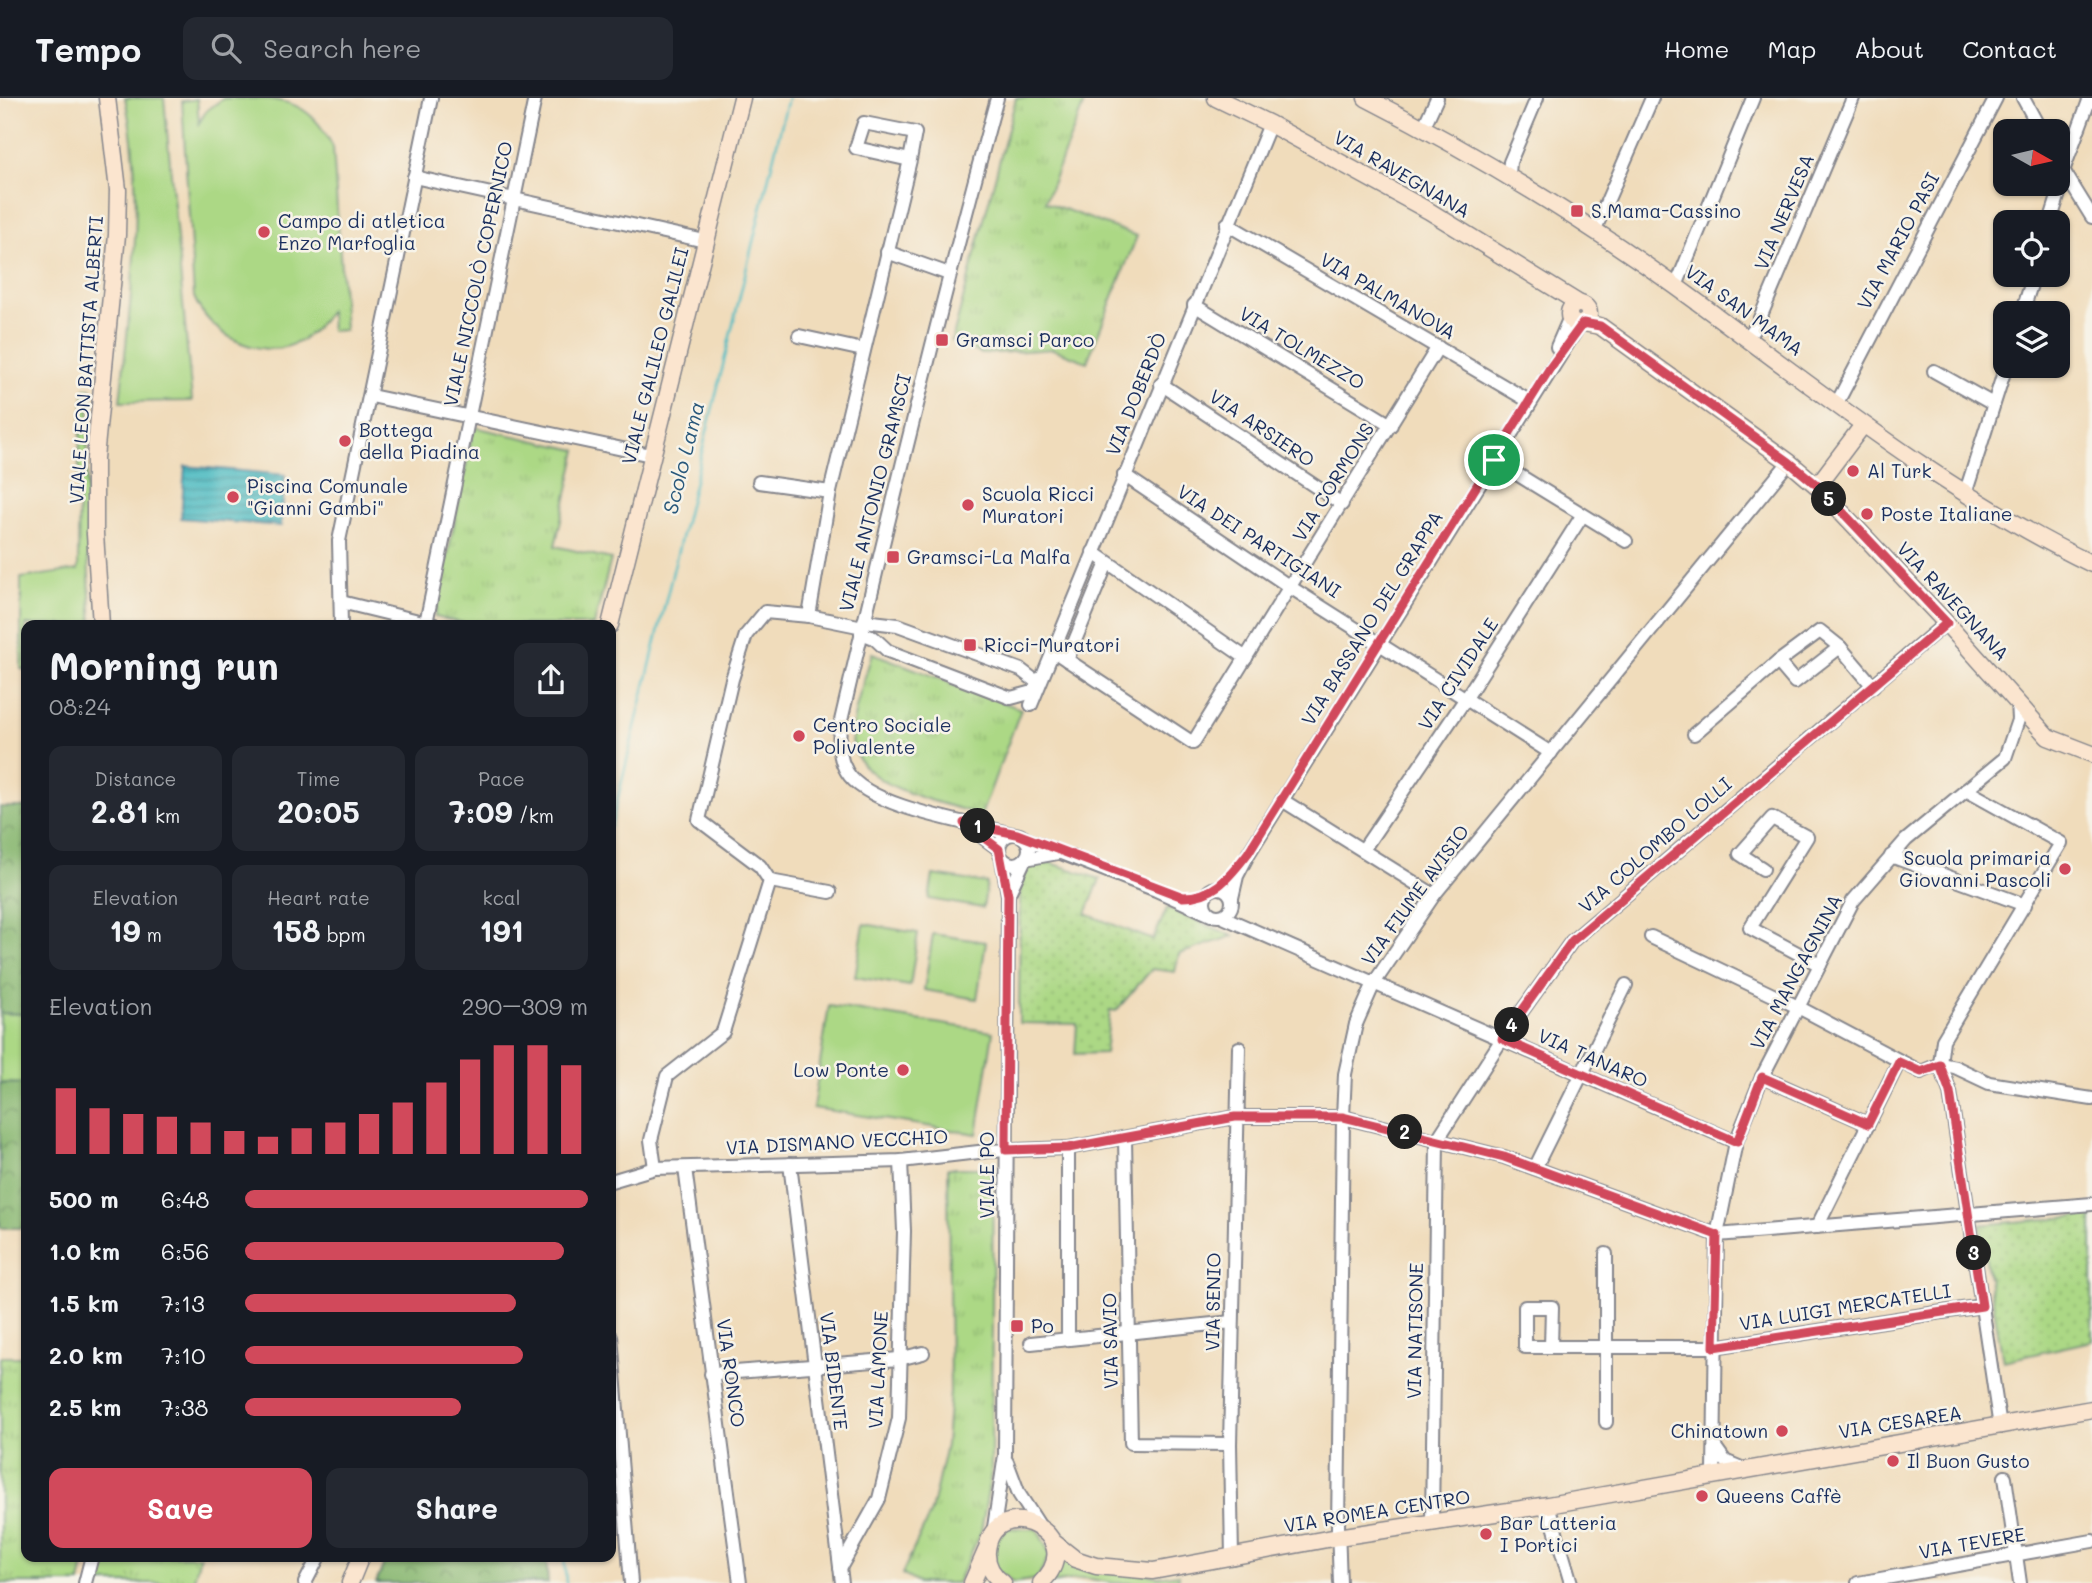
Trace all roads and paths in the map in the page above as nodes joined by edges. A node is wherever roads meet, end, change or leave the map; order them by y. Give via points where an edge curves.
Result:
1 (107, 98) edge
2 (431, 98) edge
3 (535, 98) edge
4 (742, 98) edge
5 (997, 98) edge
6 (1216, 98) edge
7 (1366, 98) edge
8 (1437, 98) edge
9 (1537, 98) edge
10 (1652, 98) edge
11 (1753, 98) edge
12 (1853, 98) edge
13 (1996, 98) edge
14 (2023, 98) edge
15 (2090, 98) edge
16 (2034, 119) edge
17 (1270, 124) junction
18 (1420, 125) junction
19 (2070, 152) edge
20 (910, 160) junction
21 (1509, 174) junction
22 (414, 177) junction
23 (2070, 182) edge
24 (513, 201) junction
25 (2092, 217) edge
26 (1227, 224) junction
27 (1595, 229) junction
28 (705, 241) junction
29 (887, 252) junction
30 (949, 274) junction
31 (1676, 286) junction
32 (1194, 305) junction
33 (1576, 316) junction
34 (799, 336) dead end
35 (1746, 339) junction
36 (1438, 348) junction
37 (863, 350) junction
38 (1934, 371) dead end
39 (2002, 378) edge
40 (1161, 384) junction
41 (371, 396) junction
42 (1529, 401) junction
43 (1837, 403) junction
44 (1993, 404) junction
45 (468, 416) junction
46 (1391, 425) junction
47 (1863, 425) junction
48 (651, 454) junction
49 (1494, 460) junction
50 (1789, 462) junction
51 (1124, 475) junction
52 (758, 482) dead end
53 (1818, 486) junction
54 (1960, 491) junction
55 (831, 492) junction
56 (1342, 504) junction
57 (1582, 516) junction
58 (1626, 541) dead end
59 (1093, 552) junction
60 (1107, 563) junction
61 (2092, 564) edge
62 (1290, 587) junction
63 (341, 602) junction
64 (809, 616) junction
65 (382, 618) edge
66 (101, 620) edge
67 (341, 620) edge
68 (432, 620) edge
69 (611, 620) edge
70 (1947, 623) junction
71 (888, 624) junction
72 (863, 627) junction
73 (1380, 642) junction
74 (881, 645) junction
75 (1840, 647) junction
76 (1052, 650) junction
77 (1247, 658) junction
78 (1067, 660) junction
79 (1778, 662) junction
80 (1024, 672) junction
81 (1040, 679) junction
82 (1873, 686) junction
83 (1020, 695) junction
84 (1466, 698) junction
85 (2017, 701) junction
86 (1031, 705) dead end
87 (1694, 734) dead end
88 (1550, 753) junction
89 (2092, 754) edge
90 (1966, 790) junction
91 (1282, 800) junction
92 (964, 823) junction
93 (1018, 836) junction
94 (1363, 850) junction
95 (1060, 853) junction
96 (1248, 853) junction
97 (1001, 854) junction
98 (1891, 856) junction
99 (1025, 859) junction
100 (1763, 869) dead end
101 (770, 881) junction
102 (1156, 890) junction
103 (1213, 891) junction
104 (830, 892) dead end
105 (1008, 895) junction
106 (1434, 895) junction
107 (1233, 900) junction
108 (2025, 905) junction
109 (1217, 916) junction
110 (1243, 924) junction
111 (1651, 937) dead end
112 (1820, 965) junction
113 (1374, 983) junction
114 (1626, 985) dead end
115 (1798, 1007) junction
116 (1502, 1039) junction
117 (1239, 1048) dead end
118 (1899, 1062) junction
119 (1940, 1065) junction
120 (1581, 1074) junction
121 (1762, 1077) junction
122 (2092, 1099) edge
123 (1235, 1117) junction
124 (1343, 1117) junction
125 (1868, 1124) junction
126 (1125, 1139) junction
127 (1437, 1140) junction
128 (1737, 1142) junction
129 (1068, 1148) junction
130 (1006, 1150) junction
131 (901, 1161) junction
132 (790, 1164) junction
133 (655, 1168) junction
134 (685, 1168) junction
135 (1535, 1168) junction
136 (616, 1180) edge
137 (2092, 1204) edge
138 (1968, 1214) junction
139 (1817, 1227) junction
140 (1717, 1235) junction
141 (1606, 1254) dead end
142 (1982, 1306) junction
143 (1232, 1322) junction
144 (1129, 1332) junction
145 (1068, 1339) junction
146 (1031, 1343) dead end
147 (1606, 1345) junction
148 (1551, 1347) dead end
149 (1714, 1347) junction
150 (923, 1353) dead end
151 (898, 1359) junction
152 (813, 1366) junction
153 (711, 1374) junction
154 (616, 1398) edge
155 (2092, 1409) edge
156 (1606, 1422) dead end
157 (2000, 1427) junction
158 (1230, 1444) junction
159 (1714, 1445) junction
160 (1005, 1455) junction
161 (1729, 1472) junction
162 (2004, 1477) dead end
163 (1548, 1505) junction
164 (1432, 1523) junction
165 (1039, 1525) junction
166 (1338, 1537) junction
167 (990, 1541) junction
168 (1052, 1541) junction
169 (2092, 1541) edge
170 (2016, 1554) junction
171 (1232, 1558) junction
172 (90, 1562) edge
173 (315, 1562) edge
174 (351, 1562) edge
175 (360, 1562) edge
176 (368, 1562) edge
177 (839, 1568) junction
178 (358, 1582) edge
179 (85, 1583) edge
180 (305, 1583) edge
181 (342, 1583) edge
182 (631, 1583) edge
183 (740, 1583) edge
184 (842, 1583) edge
185 (972, 1583) edge
186 (1003, 1583) edge
187 (1041, 1583) edge
188 (1340, 1583) edge
189 (1571, 1583) edge
190 (1858, 1583) edge
191 (2020, 1583) edge

1 - 66 street, VIALE LEON BATTISTA ALBERTI via 118,224 95,458
2 - 22 street
3 - 24 street, VIALE NICCOLÒ COPERNICO
4 - 28 street, VIALE GALILEO GALILEI
5 - 30 street, VIALE ANTONIO GRAMSCI
6 - 17 street, VIA RAVEGNANA
7 - 18 street, VIA SAN MAMA
8 - 18 street via 1425,124
9 - 21 street
10 - 27 street
11 - 31 street
12 - 35 street, VIA NERVESA via 1757,325
13 - 43 street, VIA MARIO PASI
14 - 16 street
15 - 19 street
17 - 26 street, VIA DOBERDÒ
17 - 33 street, VIA RAVEGNANA via 1429,211 1562,295
18 - 21 street, VIA SAN MAMA
20 - 20 street via 915,133 864,123 856,148
20 - 29 street
21 - 27 street, VIA SAN MAMA
22 - 24 street
22 - 41 street
23 - 25 street
24 - 28 street
24 - 45 street, VIALE NICCOLÒ COPERNICO
26 - 32 street, VIA DOBERDÒ
26 - 36 street, VIA PALMANOVA
27 - 31 street, VIA SAN MAMA
28 - 48 street, VIALE GALILEO GALILEI
29 - 30 street
29 - 37 street
30 - 72 street, VIALE ANTONIO GRAMSCI
31 - 35 street, VIA SAN MAMA
32 - 40 street, VIA DOBERDÒ
32 - 46 street, VIA TOLMEZZO
33 - 42 street, VIA BASSANO DEL GRAPPA
33 - 50 street, VIA RAVEGNANA via 1600,326
34 - 37 street
35 - 43 street, VIA SAN MAMA
36 - 42 street, VIA PALMANOVA
36 - 46 street, VIA CORMONS
37 - 55 street
38 - 44 street
39 - 44 street
40 - 51 street, VIA DOBERDÒ
40 - 56 street, VIA ARSIERO
41 - 45 street
41 - 63 street via 339,541
42 - 49 street, VIA BASSANO DEL GRAPPA
43 - 47 street, VIA SAN MAMA
44 - 54 street via 1968,485
45 - 48 street
45 - 68 street, VIALE NICCOLÒ COPERNICO
46 - 56 street, VIA CORMONS
47 - 53 street
47 - 54 street, VIA SAN MAMA
48 - 69 street, VIALE GALILEO GALILEI
49 - 57 street
49 - 73 street, VIA BASSANO DEL GRAPPA
50 - 53 street, VIA RAVEGNANA
50 - 88 street, VIA FIUME AVISIO
51 - 59 street, VIA DOBERDÒ
51 - 62 street, VIA DEI PARTIGIANI
52 - 55 street
53 - 70 street, VIA RAVEGNANA
54 - 61 street, VIA SAN MAMA
55 - 64 street
56 - 62 street, VIA CORMONS
57 - 58 street
57 - 84 street, VIA CIVIDALE
59 - 60 street
59 - 76 street, VIA DOBERDÒ
60 - 77 street
60 - 78 street
62 - 73 street, VIA DEI PARTIGIANI
62 - 77 street, VIA CORMONS
63 - 65 street
63 - 67 street
64 - 72 street
64 - 101 street via 765,612 746,635 699,820 760,866
70 - 82 street, VIA COLOMBO LOLLI
70 - 85 street, VIA RAVEGNANA
71 - 72 street
71 - 74 street via 880,634
71 - 80 street
72 - 74 street
72 - 92 street, VIALE ANTONIO GRAMSCI via 840,724 841,758 847,772 868,793
73 - 84 street, VIA DEI PARTIGIANI
73 - 91 street, VIA BASSANO DEL GRAPPA
74 - 83 street via 1011,698
75 - 79 street via 1820,631
75 - 79 street via 1796,682
75 - 82 street
76 - 78 street
76 - 81 street, VIA DOBERDÒ
77 - 78 street, VIA CORMONS via 1193,743
79 - 87 street
80 - 81 street
80 - 83 street via 1027,687
81 - 83 street via 1032,692
81 - 86 street, VIA DOBERDÒ
82 - 116 street, VIA COLOMBO LOLLI via 1572,941
84 - 88 street, VIA DEI PARTIGIANI
84 - 94 street, VIA CIVIDALE
85 - 89 street, VIA RAVEGNANA via 2048,737
85 - 90 street, VIA MANGAGNINA via 2018,720 2005,758
88 - 106 street, VIA FIUME AVISIO
90 - 98 street, VIA MANGAGNINA
90 - 108 street via 2061,843
91 - 94 street
91 - 96 street, VIA BASSANO DEL GRAPPA
92 - 93 street, VIALE ANTONIO GRAMSCI
92 - 97 street, VIALE ANTONIO GRAMSCI
93 - 95 street, VIALE ANTONIO GRAMSCI
93 - 97 street via 1002,841
93 - 99 street via 1029,847
94 - 106 street
95 - 99 street
95 - 102 street, VIALE ANTONIO GRAMSCI
96 - 103 street, VIA BASSANO DEL GRAPPA
96 - 107 street, VIA BASSANO DEL GRAPPA
97 - 99 street via 1011,864
97 - 105 street, VIALE PO
98 - 108 street
98 - 112 street, VIA MANGAGNINA via 1853,901
99 - 105 street, VIALE PO
100 - 112 street via 1740,854 1772,818 1807,837 1750,928
101 - 104 street
101 - 133 street via 723,1032 667,1076 651,1140
102 - 103 street, VIALE ANTONIO GRAMSCI via 1183,897
102 - 109 street, VIALE ANTONIO GRAMSCI
103 - 107 street via 1227,891
103 - 109 street via 1204,907
105 - 130 street, VIALE PO
106 - 113 street, VIA FIUME AVISIO
107 - 109 street via 1230,911
107 - 110 street
108 - 119 street via 1943,1040
109 - 110 street, VIA TANARO
110 - 113 street, VIA TANARO
111 - 115 street
112 - 115 street, VIA MANGAGNINA
113 - 116 street, VIA TANARO
113 - 124 street, VIA FIUME AVISIO via 1356,1024 1345,1074
114 - 120 street
115 - 118 street
115 - 121 street, VIA MANGAGNINA
116 - 120 street, VIA TANARO
116 - 127 street, VIA COLOMBO LOLLI
117 - 123 street, VIA SENIO
118 - 119 street via 1921,1072
118 - 125 street
119 - 122 street via 1989,1083
119 - 138 street via 1950,1092
120 - 128 street, VIA TANARO
120 - 135 street
121 - 125 street
121 - 128 street, VIA MANGAGNINA
123 - 124 street, VIA DISMANO VECCHIO
123 - 126 street, VIA DISMANO VECCHIO
123 - 143 street, VIA SENIO
124 - 127 street, VIA DISMANO VECCHIO
124 - 166 street, VIA FIUME AVISIO
125 - 139 street
126 - 129 street, VIA DISMANO VECCHIO
126 - 144 street, VIA SAVIO
127 - 135 street, VIA DISMANO VECCHIO
127 - 164 street, VIA NATISONE
128 - 140 street, VIA MANGAGNINA
129 - 130 street, VIA DISMANO VECCHIO
129 - 145 street
130 - 131 street, VIA DISMANO VECCHIO
130 - 160 street, VIALE PO
131 - 132 street, VIA DISMANO VECCHIO
131 - 151 street, VIA LAMONE via 904,1231
132 - 134 street, VIA DISMANO VECCHIO
132 - 152 street, VIA BIDENTE
133 - 134 street, VIA DISMANO VECCHIO
133 - 136 street, VIA DISMANO VECCHIO
134 - 153 street, VIA RONCO
135 - 140 street, VIA DISMANO VECCHIO
137 - 138 street
138 - 139 street
138 - 142 street
139 - 140 street
140 - 149 street, VIA MANGAGNINA
141 - 147 street
142 - 149 street, VIA LUIGI MERCATELLI
142 - 157 street
143 - 144 street
143 - 158 street, VIA SENIO
144 - 145 street
144 - 158 street, VIA SAVIO via 1131,1443
145 - 146 street
147 - 148 street, VIA LUIGI MERCATELLI
147 - 149 street, VIA LUIGI MERCATELLI
147 - 156 street
149 - 159 street, VIA MANGAGNINA
150 - 151 street
151 - 152 street
151 - 177 street, VIA LAMONE via 898,1418 879,1499
152 - 153 street
152 - 177 street, VIA BIDENTE
153 - 183 street, VIA RONCO
154 - 182 street
155 - 157 street, VIA CESAREA
157 - 161 street, VIA CESAREA
158 - 171 street, VIA SENIO
159 - 161 street, VIA MANGAGNINA
159 - 161 street
160 - 165 street, VIALE PO via 1019,1494
160 - 167 street, VIALE PO
161 - 163 street, VIA ROMEA CENTRO
162 - 170 street
163 - 164 street, VIA ROMEA CENTRO
163 - 189 street
164 - 166 street, VIA ROMEA CENTRO
165 - 167 street via 1010,1522
165 - 168 street, VIA ROMEA CENTRO
166 - 171 street, VIA ROMEA CENTRO
166 - 188 street, VIA FIUME AVISIO
167 - 185 street
167 - 186 street via 990,1570
168 - 171 street, VIA ROMEA CENTRO via 1084,1563 1132,1572
168 - 187 street via 1054,1561
169 - 170 street, VIA TEVERE
170 - 190 street, VIA TEVERE
170 - 191 street
172 - 179 street
173 - 180 street
174 - 181 street
175 - 178 street
176 - 178 street
177 - 184 street, VIA BIDENTE

